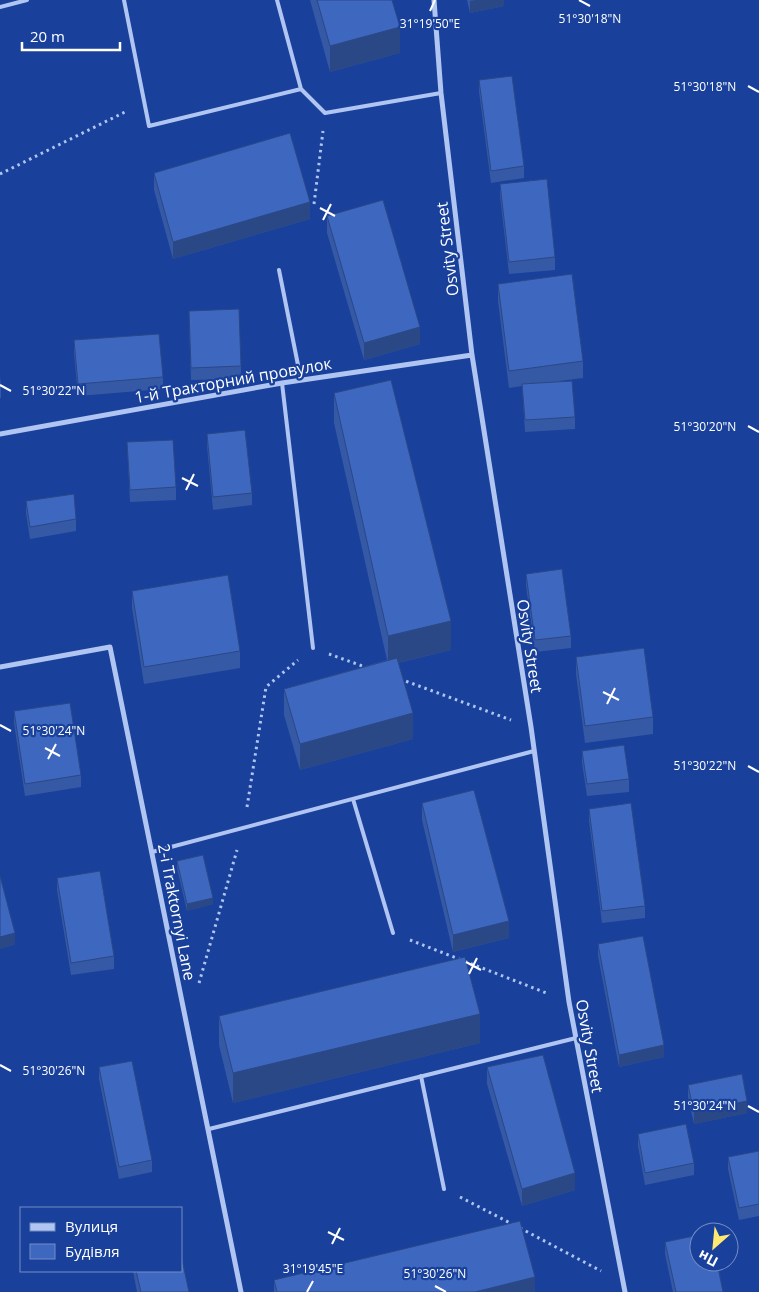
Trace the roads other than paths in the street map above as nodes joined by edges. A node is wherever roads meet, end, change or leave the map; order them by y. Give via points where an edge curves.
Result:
1 (28, 0) edge
2 (124, 0) edge
3 (277, 0) edge
4 (434, 0) edge
5 (0, 7) edge
6 (301, 89) junction
7 (441, 93) junction
8 (279, 270) dead end
9 (472, 356) junction
10 (300, 380) junction
11 (282, 383) junction
12 (0, 434) edge
13 (313, 648) road end
14 (0, 667) edge
15 (534, 751) junction
16 (353, 799) junction
17 (152, 852) junction
18 (394, 933) road end
19 (576, 1038) junction
20 (421, 1076) junction
21 (208, 1129) junction
22 (444, 1189) road end
23 (241, 1292) edge
24 (625, 1292) edge

1 - 5 lane
2 - 6 lane via 149,126
3 - 6 lane
4 - 7 street, Osvity Street
6 - 7 lane via 325,113
7 - 9 street, Osvity Street
8 - 10 lane
9 - 10 street, 1-й Тракторний провулок
9 - 15 street, Osvity Street
10 - 11 street, 1-й Тракторний провулок
11 - 12 street, 1-й Тракторний провулок
11 - 13 lane
14 - 17 street, 2-i Traktornyi Lane via 110,646
15 - 16 lane
15 - 19 street, Osvity Street
16 - 17 lane
16 - 18 lane
17 - 21 street, 2-i Traktornyi Lane
19 - 20 lane
19 - 24 street, Osvity Street
20 - 21 lane
20 - 22 lane
21 - 23 street, 2-i Traktornyi Lane

